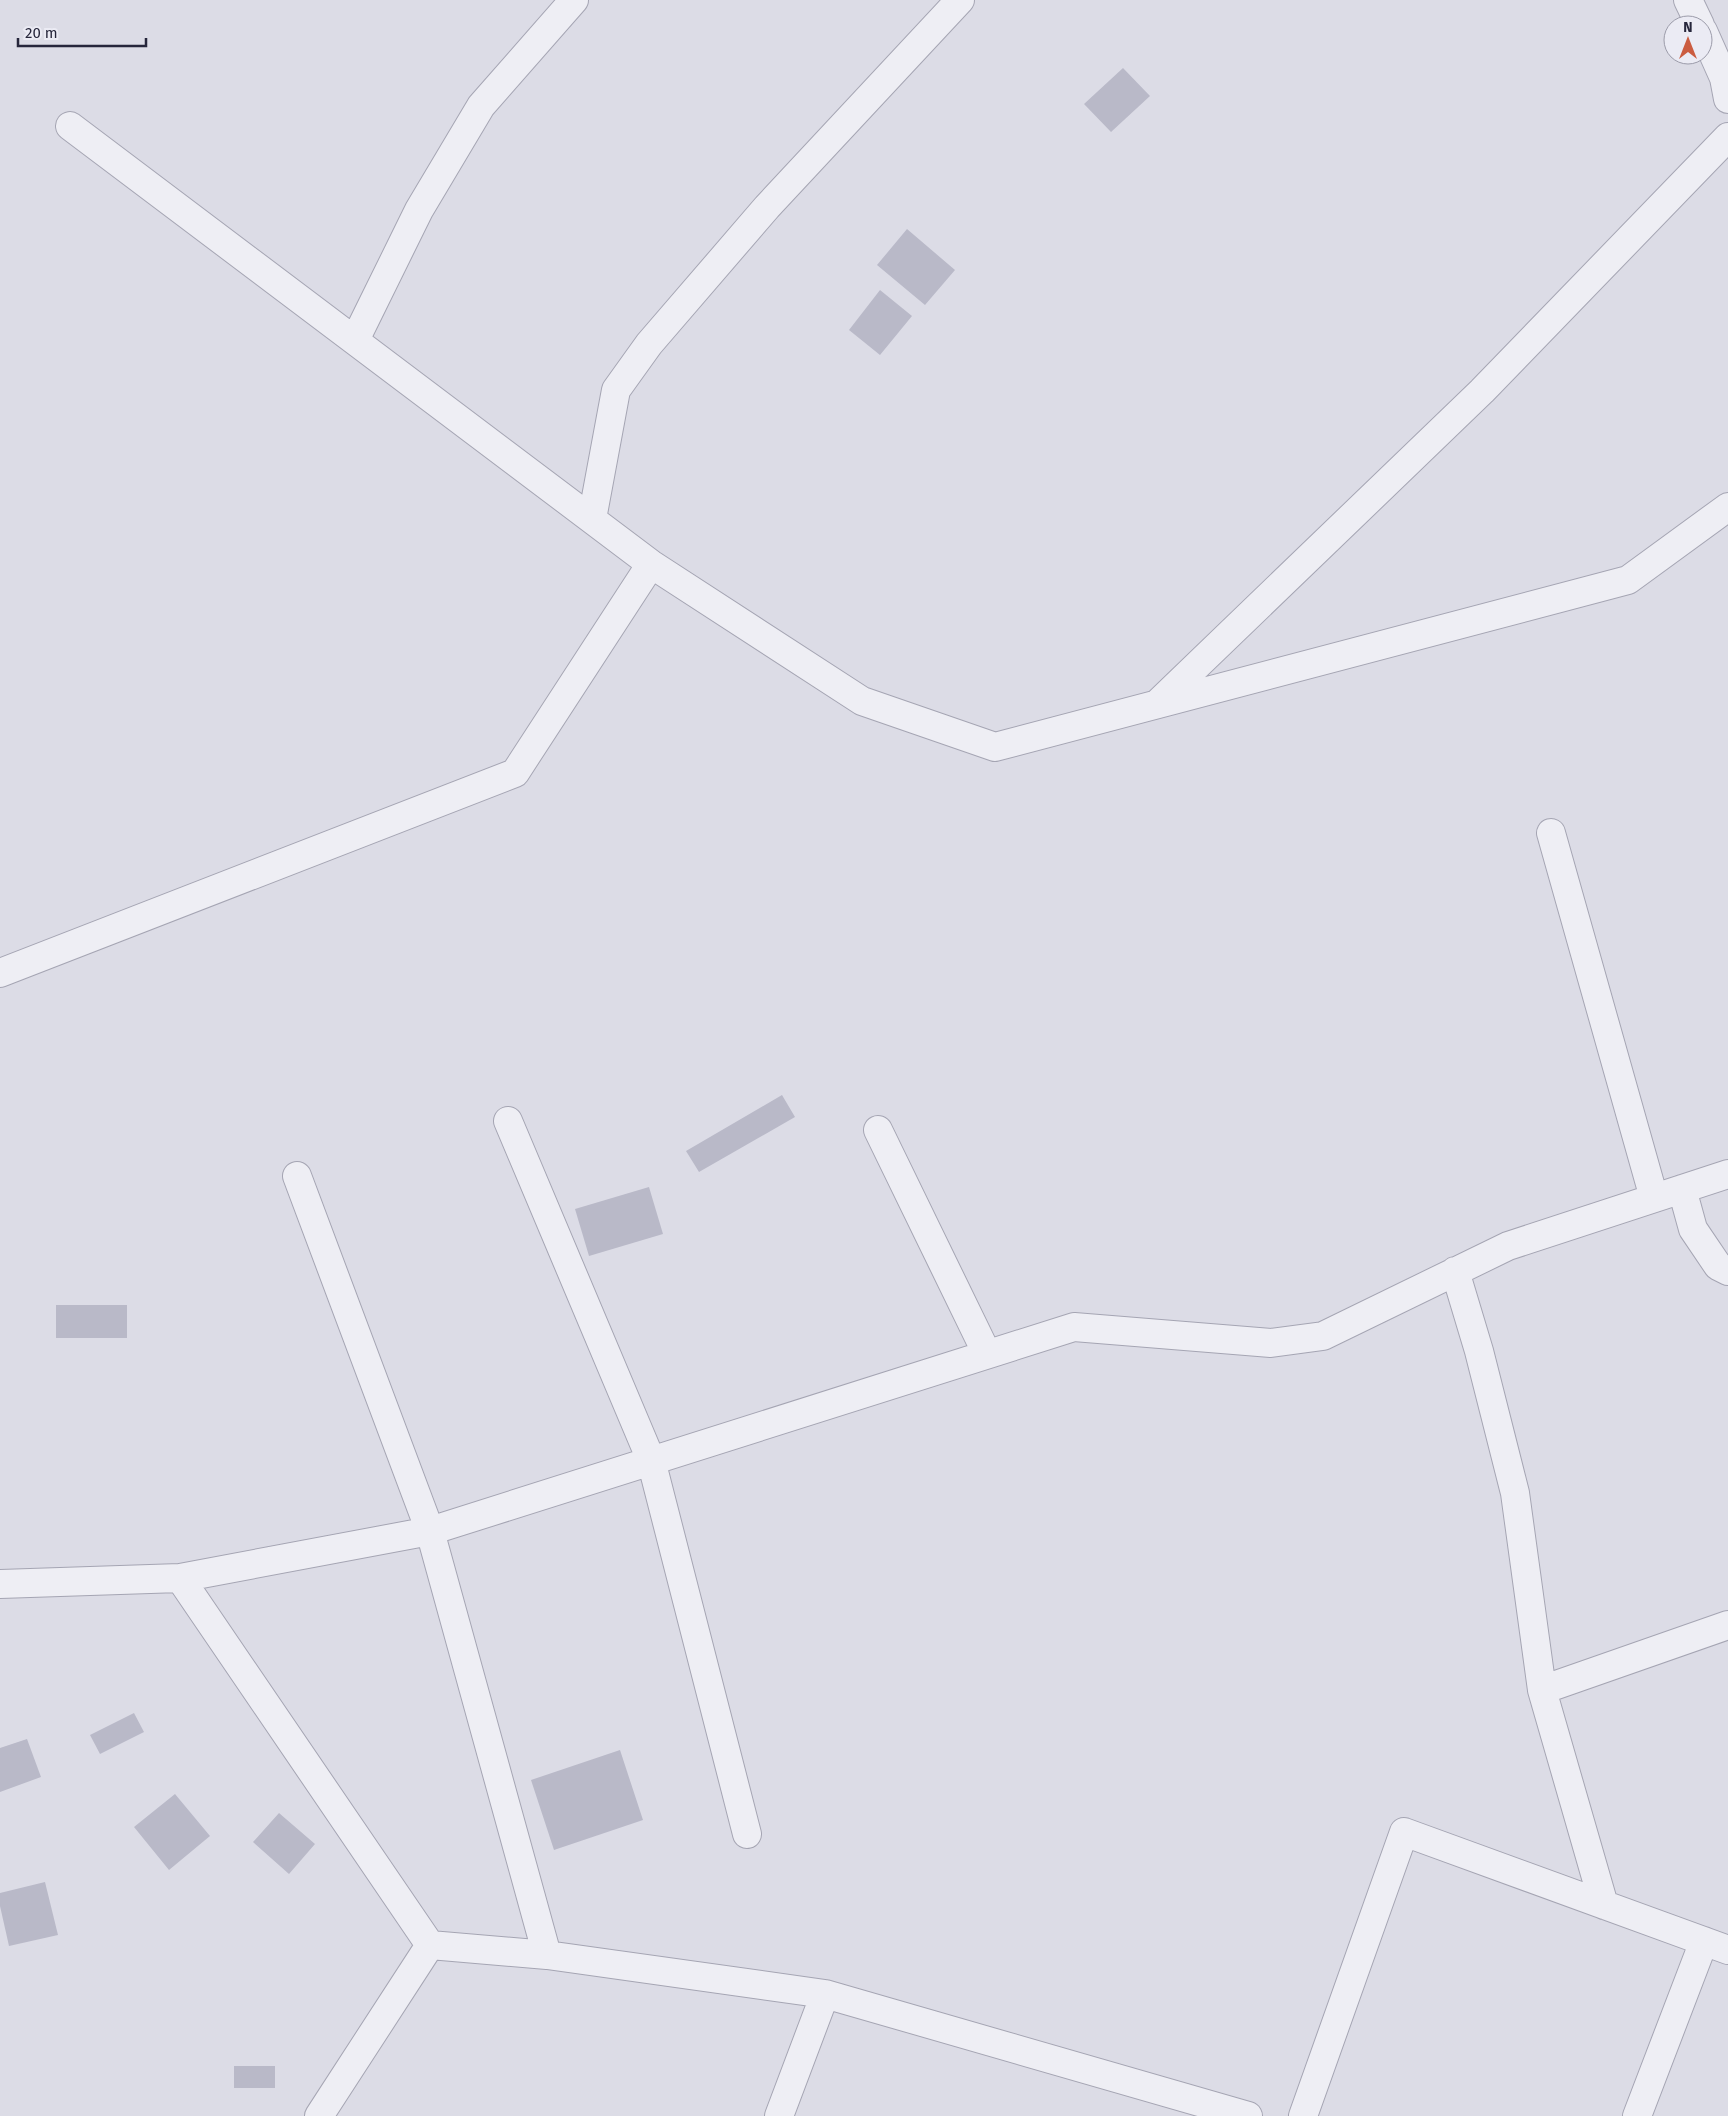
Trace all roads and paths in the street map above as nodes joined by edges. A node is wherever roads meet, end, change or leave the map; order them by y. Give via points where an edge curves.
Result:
1 (574, 0) edge
2 (960, 0) edge
3 (1688, 0) edge
4 (1695, 15) edge
5 (1713, 52) edge
6 (1727, 82) edge
7 (70, 126) dead end
8 (1728, 137) edge
9 (354, 340) junction
10 (1728, 507) edge
11 (592, 519) junction
12 (651, 564) junction
13 (1156, 705) junction
14 (1551, 833) dead end
15 (0, 973) edge
16 (508, 1121) dead end
17 (878, 1130) dead end
18 (1728, 1174) edge
19 (297, 1176) dead end
20 (1682, 1189) junction
21 (1654, 1198) junction
22 (1455, 1271) junction
23 (1728, 1271) edge
24 (987, 1354) junction
25 (651, 1460) junction
26 (430, 1531) junction
27 (180, 1578) junction
28 (0, 1584) edge
29 (1728, 1625) edge
30 (1542, 1690) junction
31 (747, 1834) dead end
32 (1604, 1905) junction
33 (430, 1946) junction
34 (1716, 1946) edge
35 (547, 1955) junction
36 (825, 1994) junction
37 (319, 2116) edge
38 (779, 2116) edge
39 (1248, 2116) edge
40 (1303, 2116) edge
41 (1637, 2116) edge

1 - 9 street via 481,106 419,210
2 - 11 street via 767,207 648,344 616,390
3 - 4 street
5 - 6 street
7 - 9 street
8 - 13 street via 1482,391
9 - 11 street
10 - 13 street via 1628,580
11 - 12 street
12 - 13 street via 862,701 995,747
12 - 15 street via 515,773
14 - 21 street
16 - 25 street
17 - 24 street
18 - 20 street
19 - 26 street
20 - 21 street
20 - 23 street via 1693,1229 1718,1266
21 - 22 street via 1508,1246
22 - 24 street via 1324,1336 1271,1343 1074,1327
22 - 30 street via 1480,1351 1515,1493
24 - 25 street
25 - 26 street
25 - 31 street
26 - 27 street
26 - 35 street
27 - 28 street
27 - 33 street
29 - 30 street
30 - 32 street
32 - 34 street
32 - 40 street via 1404,1832
33 - 35 street
33 - 37 street
34 - 41 street
35 - 36 street
36 - 38 street
36 - 39 street

